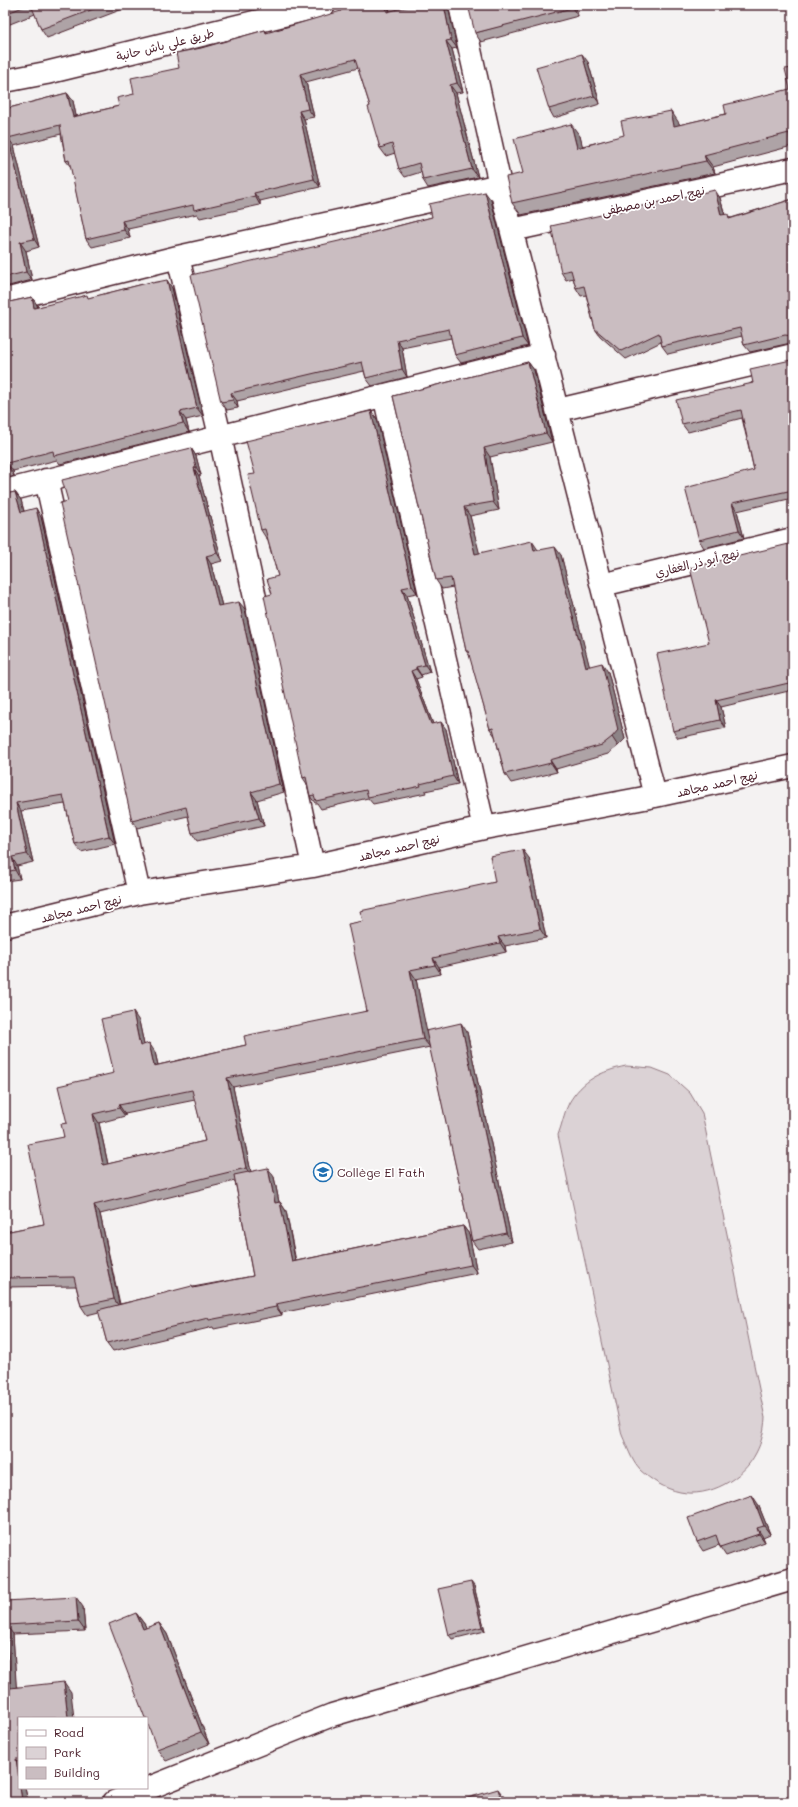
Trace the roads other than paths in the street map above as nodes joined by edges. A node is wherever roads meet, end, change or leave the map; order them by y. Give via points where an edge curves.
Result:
1 (324, 5) edge
2 (460, 5) edge
3 (261, 13) edge
4 (5, 81) edge
5 (793, 169) edge
6 (500, 185) junction
7 (512, 230) junction
8 (178, 257) junction
9 (5, 300) edge
10 (544, 355) junction
11 (793, 355) edge
12 (384, 395) junction
13 (558, 410) junction
14 (220, 436) junction
15 (46, 480) junction
16 (5, 491) edge
17 (793, 539) edge
18 (602, 586) junction
19 (793, 766) edge
20 (655, 796) junction
21 (484, 828) junction
22 (313, 866) junction
23 (139, 893) junction
24 (5, 926) edge
25 (793, 1579) edge
26 (148, 1788) edge
27 (147, 1789) edge
28 (114, 1802) edge

1 - 3 street, طريق علي باش حانبة
2 - 6 street
3 - 4 street, طريق علي باش حانبة via 46,73
5 - 7 street, نهج احمد بن مصطفى
6 - 7 street
6 - 8 street
7 - 10 street
8 - 9 street
8 - 14 street
10 - 12 street
10 - 13 street
11 - 13 street
12 - 14 street
12 - 21 street
13 - 18 street
14 - 15 street
14 - 22 street
15 - 16 street
15 - 23 street
17 - 18 street, نهج أبو ذر الغفاري
18 - 20 street
19 - 20 street, نهج احمد مجاهد
20 - 21 street, نهج احمد مجاهد
21 - 22 street, نهج احمد مجاهد
22 - 23 street, نهج احمد مجاهد
23 - 24 street, نهج احمد مجاهد
25 - 26 street via 332,1715
27 - 28 street

